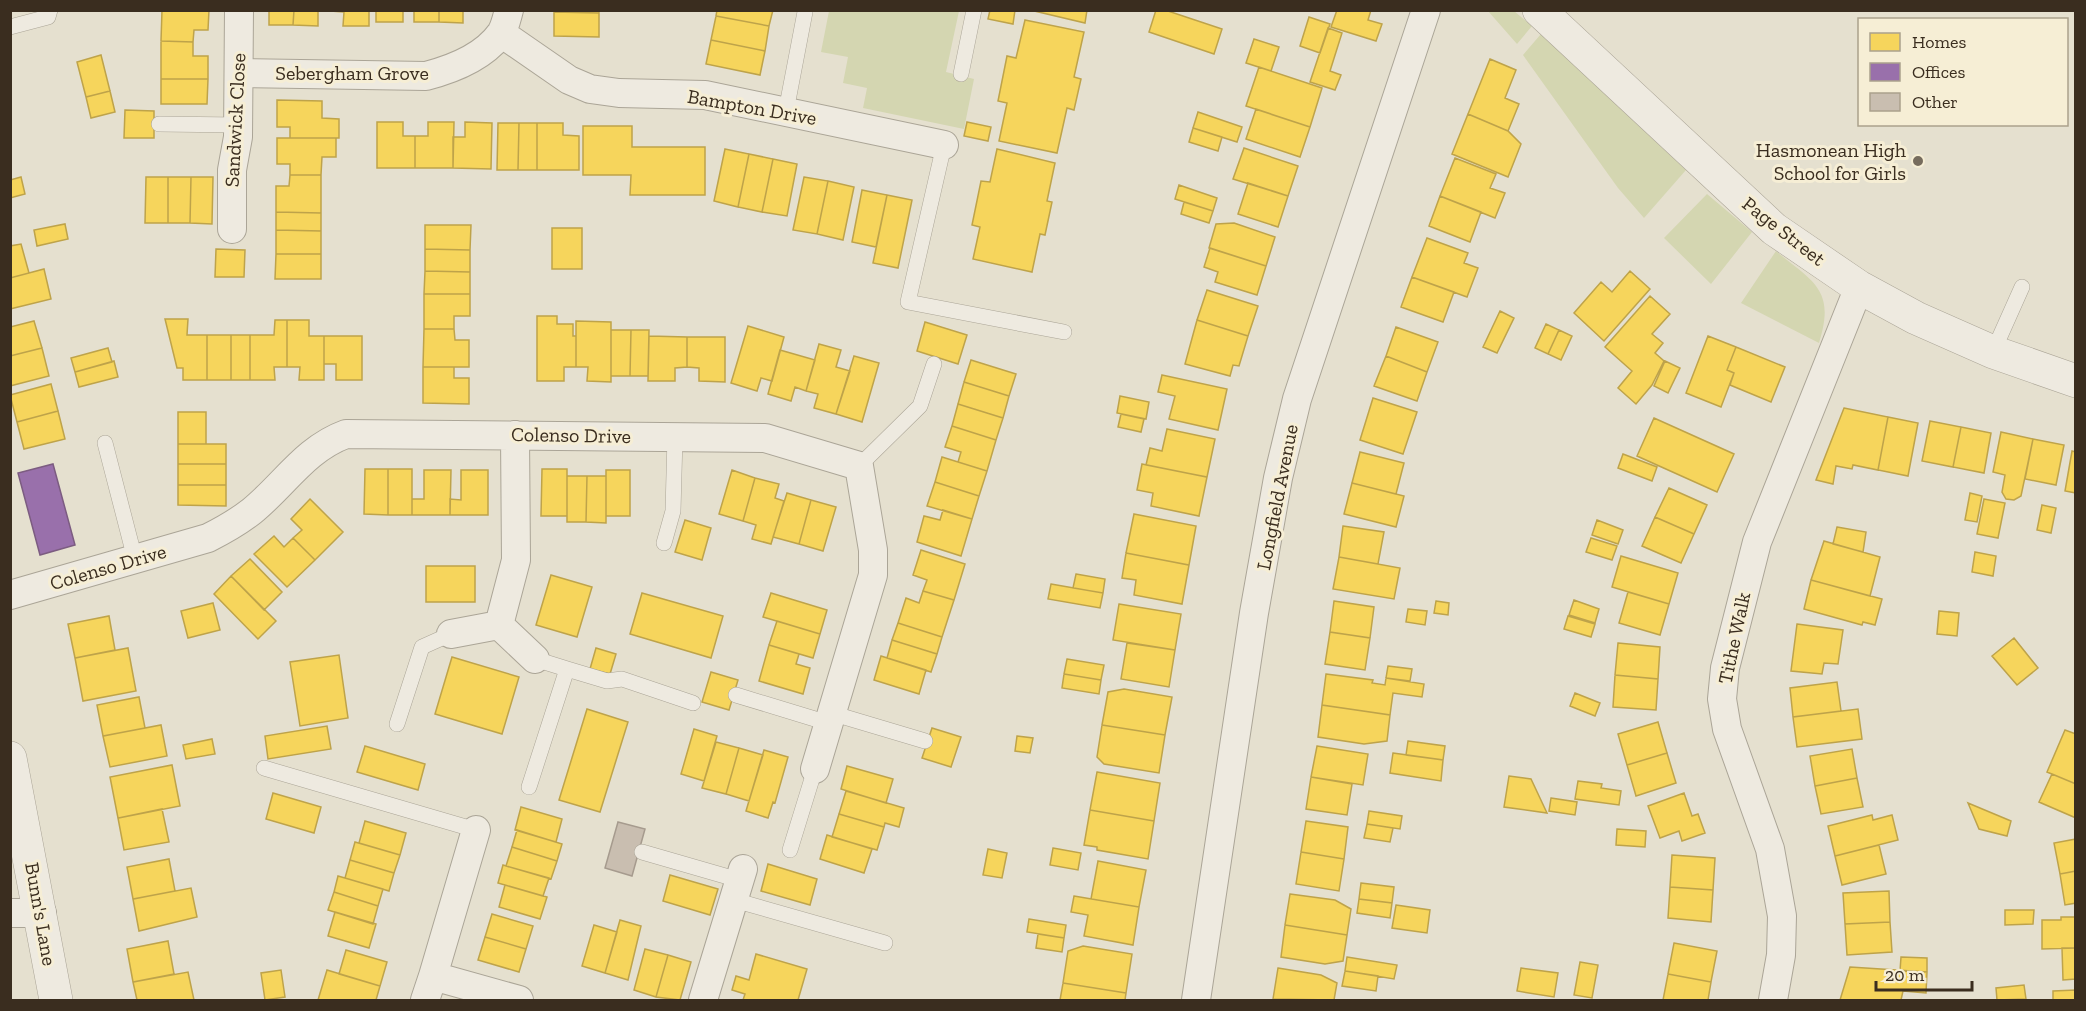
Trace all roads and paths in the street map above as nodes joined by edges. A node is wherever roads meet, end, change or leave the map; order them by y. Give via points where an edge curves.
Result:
1 (50, 10) edge
2 (239, 10) edge
3 (974, 10) edge
4 (1426, 10) edge
5 (1539, 10) edge
6 (805, 12) dead end
7 (505, 22) edge
8 (10, 27) edge
9 (239, 73) junction
10 (961, 74) dead end
11 (786, 111) junction
12 (159, 124) dead end
13 (238, 125) junction
14 (944, 145) joint
15 (232, 229) dead end
16 (1859, 287) junction
17 (2022, 287) dead end
18 (1064, 332) dead end
19 (1993, 352) junction
20 (934, 364) dead end
21 (2076, 381) edge
22 (515, 435) junction
23 (675, 437) junction
24 (105, 443) dead end
25 (859, 466) junction
26 (664, 543) dead end
27 (135, 559) junction
28 (10, 595) edge
29 (499, 625) junction
30 (451, 634) joint
31 (535, 659) joint
32 (567, 669) junction
33 (736, 695) dead end
34 (693, 703) dead end
35 (830, 718) junction
36 (397, 724) dead end
37 (925, 741) dead end
38 (10, 758) edge
39 (264, 768) dead end
40 (815, 769) joint
41 (529, 787) dead end
42 (476, 830) joint
43 (790, 850) dead end
44 (642, 852) dead end
45 (739, 883) junction
46 (26, 913) edge
47 (885, 943) dead end
48 (429, 988) edge
49 (56, 1000) edge
50 (519, 1000) edge
51 (703, 1000) edge
52 (1196, 1000) edge
53 (1773, 1000) edge

1 - 8 lane via 48,17
2 - 9 street, Sandwick Close
3 - 10 lane
4 - 52 street, Longfield Avenue via 1300,388 1278,478
5 - 16 street, Page Street via 1774,229
6 - 11 lane
7 - 9 street, Sebergham Grove via 477,55 451,69 426,76
7 - 11 street, Bampton Drive via 569,80 590,89 705,95
9 - 13 street, Sandwick Close
11 - 14 street, Bampton Drive
12 - 13 lane
13 - 15 street, Sandwick Close via 232,170
14 - 18 lane via 908,302
16 - 19 street, Page Street via 1916,318
16 - 53 street, Tithe Walk via 1757,542 1725,668 1722,699 1727,729 1770,849 1782,916 1781,955
17 - 19 lane
19 - 21 street, Page Street
20 - 25 lane via 920,406
22 - 23 street, Colenso Drive
22 - 27 street, Colenso Drive via 346,434 307,455 254,510 231,527 208,538
22 - 29 street via 516,560
23 - 25 street, Colenso Drive via 765,438
23 - 26 lane via 673,511
24 - 27 lane
25 - 35 street via 873,550 873,575
27 - 28 street, Colenso Drive
29 - 30 street
29 - 31 street
30 - 36 lane via 422,647
31 - 32 lane
32 - 34 lane via 607,681 622,679
32 - 41 lane
33 - 35 lane
35 - 37 lane
35 - 40 street
38 - 46 street, Bunn's Lane
39 - 42 lane
40 - 43 lane
42 - 48 street
44 - 45 lane
45 - 47 lane
45 - 51 street
46 - 49 street, Bunn's Lane
48 - 50 street

